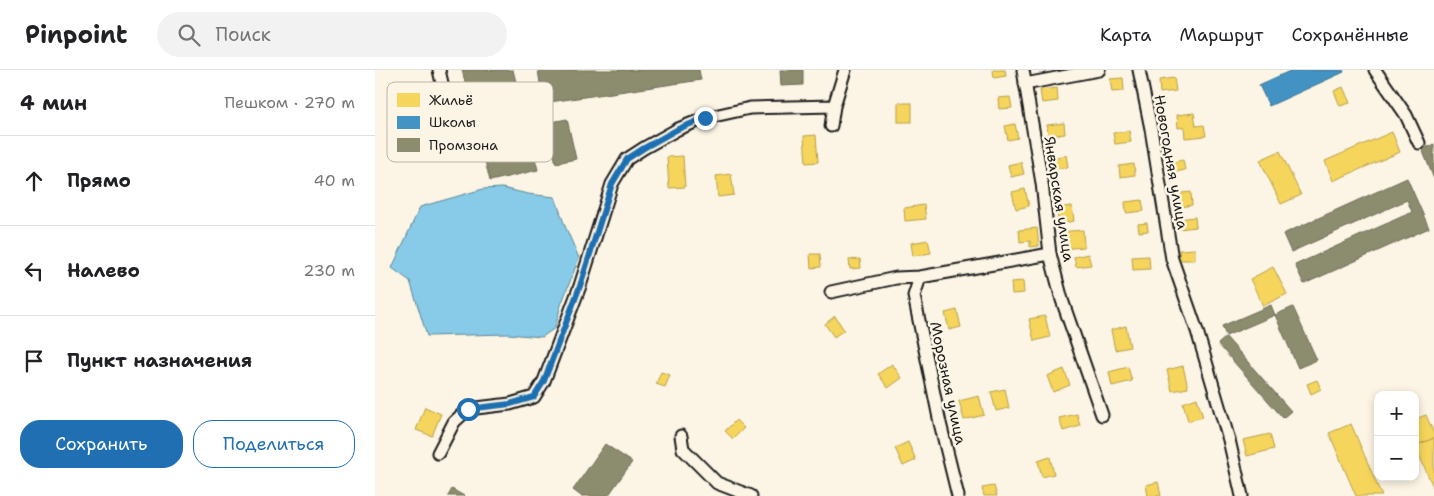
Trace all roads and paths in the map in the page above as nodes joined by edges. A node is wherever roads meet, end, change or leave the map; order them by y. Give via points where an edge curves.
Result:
1 (845, 70) edge
2 (1023, 70) edge
3 (1099, 70) edge
4 (1139, 70) edge
5 (1375, 70) edge
6 (1025, 84) junction
7 (834, 106) junction
8 (831, 126) dead end
9 (1419, 143) dead end
10 (1050, 254) junction
11 (921, 277) junction
12 (831, 292) dead end
13 (1102, 415) dead end
14 (681, 436) dead end
15 (439, 453) dead end
16 (751, 496) edge
17 (958, 496) edge
18 (1242, 496) edge

1 - 7 street
2 - 6 street, Январская улица
3 - 6 street
4 - 18 street, Новогодняя улица via 1172,259 1229,440
5 - 9 street via 1406,115
6 - 10 street, Январская улица
7 - 8 street
7 - 15 street via 750,108 705,118 678,129 627,159 612,184 580,286 544,381 534,397 510,404 468,409 454,422
10 - 11 street
10 - 13 street, Январская улица via 1062,300
11 - 12 street via 896,278
11 - 17 street, Морозная улица via 915,296
14 - 16 street via 683,449 717,483

